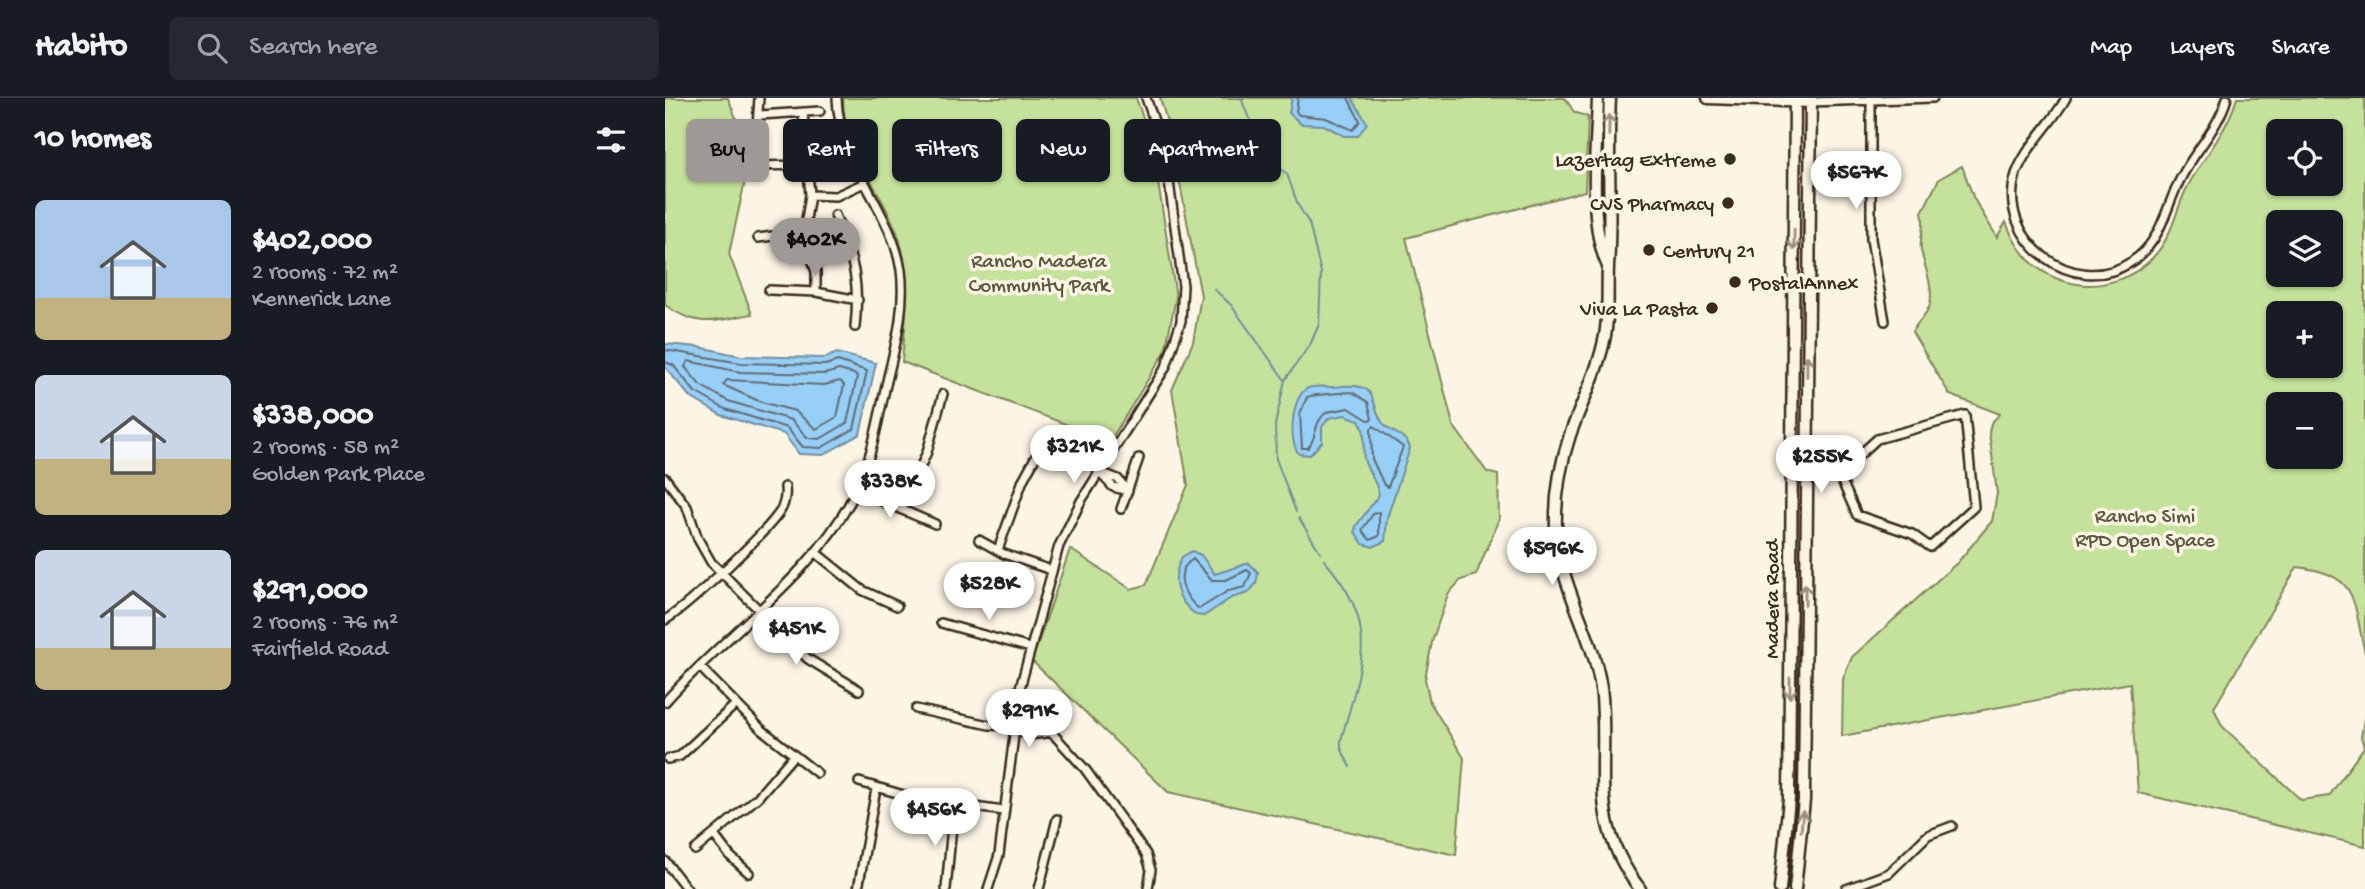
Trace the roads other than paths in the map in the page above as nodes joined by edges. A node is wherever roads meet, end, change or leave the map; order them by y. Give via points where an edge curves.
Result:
1 (759, 98) edge
2 (837, 98) edge
3 (1146, 98) edge
4 (1598, 98) edge
5 (1610, 98) edge
6 (1708, 98) edge
7 (1865, 98) edge
8 (1871, 98) edge
9 (1933, 98) edge
10 (2066, 98) edge
11 (2227, 98) edge
12 (1795, 100) edge
13 (1811, 100) edge
14 (820, 111) dead end
15 (803, 112) junction
16 (759, 115) junction
17 (803, 119) edge
18 (783, 166) edge
19 (808, 182) edge
20 (864, 183) junction
21 (810, 195) junction
22 (835, 215) dead end
23 (804, 232) junction
24 (758, 238) dead end
25 (1608, 266) junction
26 (769, 290) dead end
27 (816, 292) junction
28 (858, 300) junction
29 (1885, 321) dead end
30 (855, 327) dead end
31 (943, 394) dead end
32 (1046, 438) dead end
33 (1139, 458) dead end
34 (1791, 463) junction
35 (1806, 463) junction
36 (1098, 471) junction
37 (1840, 472) junction
38 (667, 483) edge
39 (786, 488) dead end
40 (856, 490) junction
41 (1128, 491) junction
42 (1121, 509) dead end
43 (902, 510) junction
44 (935, 524) dead end
45 (979, 540) dead end
46 (998, 550) junction
47 (815, 552) junction
48 (1051, 569) junction
49 (720, 572) junction
50 (897, 606) dead end
51 (759, 609) junction
52 (665, 620) edge
53 (941, 623) dead end
54 (1030, 648) junction
55 (700, 667) junction
56 (859, 690) dead end
57 (665, 702) edge
58 (736, 704) junction
59 (916, 709) dead end
60 (1014, 727) junction
61 (794, 755) junction
62 (668, 759) dead end
63 (817, 773) dead end
64 (859, 782) dead end
65 (876, 789) junction
66 (954, 805) junction
67 (1004, 811) junction
68 (1057, 819) dead end
69 (1952, 826) dead end
70 (714, 835) junction
71 (695, 850) dead end
72 (665, 860) edge
73 (749, 873) dead end
74 (687, 889) edge
75 (858, 889) edge
76 (946, 889) edge
77 (988, 889) edge
78 (1039, 889) edge
79 (1148, 889) edge
80 (1640, 889) edge
81 (1780, 889) edge
82 (1795, 889) edge
83 (1846, 889) edge

1 - 16 street
2 - 20 street via 845,144
3 - 36 street via 1165,152 1184,306 1166,368
4 - 25 main road via 1597,201
25 -> 5 main road
6 - 12 main road
7 - 8 street
7 - 13 street via 1860,103
8 - 9 street
8 - 29 street via 1871,239
10 - 11 street via 2020,166 2014,207 2026,239 2044,258 2072,272 2096,274 2130,263 2148,247 2181,176 2217,124
12 - 13 main road
12 -> 34 main road, Madera Road
35 -> 13 main road, Madera Road
14 - 15 street
15 - 16 street
15 - 17 street
16 - 18 street via 755,168
19 - 21 street
20 - 21 street via 836,196
20 - 40 street via 894,242 902,300 872,445
21 - 23 street
22 - 28 street via 855,263
23 - 24 street
23 - 27 street via 816,272
25 - 80 main road via 1603,346 1564,456 1556,527 1565,580 1590,646 1601,694 1605,820 1618,856
26 - 27 street
27 - 28 street
28 - 30 street
31 - 43 street via 927,452
32 - 46 street via 1023,480
33 - 41 street
34 - 35 street
34 -> 81 main road, Madera Road via 1789,799
35 - 37 street via 1830,465
82 -> 35 main road, Madera Road via 1804,800
36 - 41 street via 1113,487
36 - 48 street via 1069,523
37 - 37 street via 1877,439 1965,415 1974,507 1930,547 1912,534 1857,515
38 - 49 street via 687,507 703,551
39 - 49 street via 776,517
40 - 43 street
40 - 47 street
41 - 42 street
43 - 44 street
45 - 46 street
46 - 48 street
47 - 50 street via 862,590
47 - 51 street
48 - 54 street
49 - 51 street
49 - 52 street
51 - 55 street
51 - 56 street via 808,659
53 - 54 street
54 - 60 street
55 - 57 street
55 - 58 street
58 - 61 street
58 - 62 street via 680,756
59 - 60 street
60 - 67 street
60 - 79 street via 1028,735 1046,733 1065,744 1146,854 1151,870
61 - 63 street
61 - 70 street via 757,798
64 - 65 street
65 - 66 street
65 - 75 street
66 - 67 street
66 - 76 street
67 - 77 street via 999,855
68 - 78 street
69 - 83 street via 1928,835 1889,873
70 - 71 street
70 - 73 street
72 - 74 street

